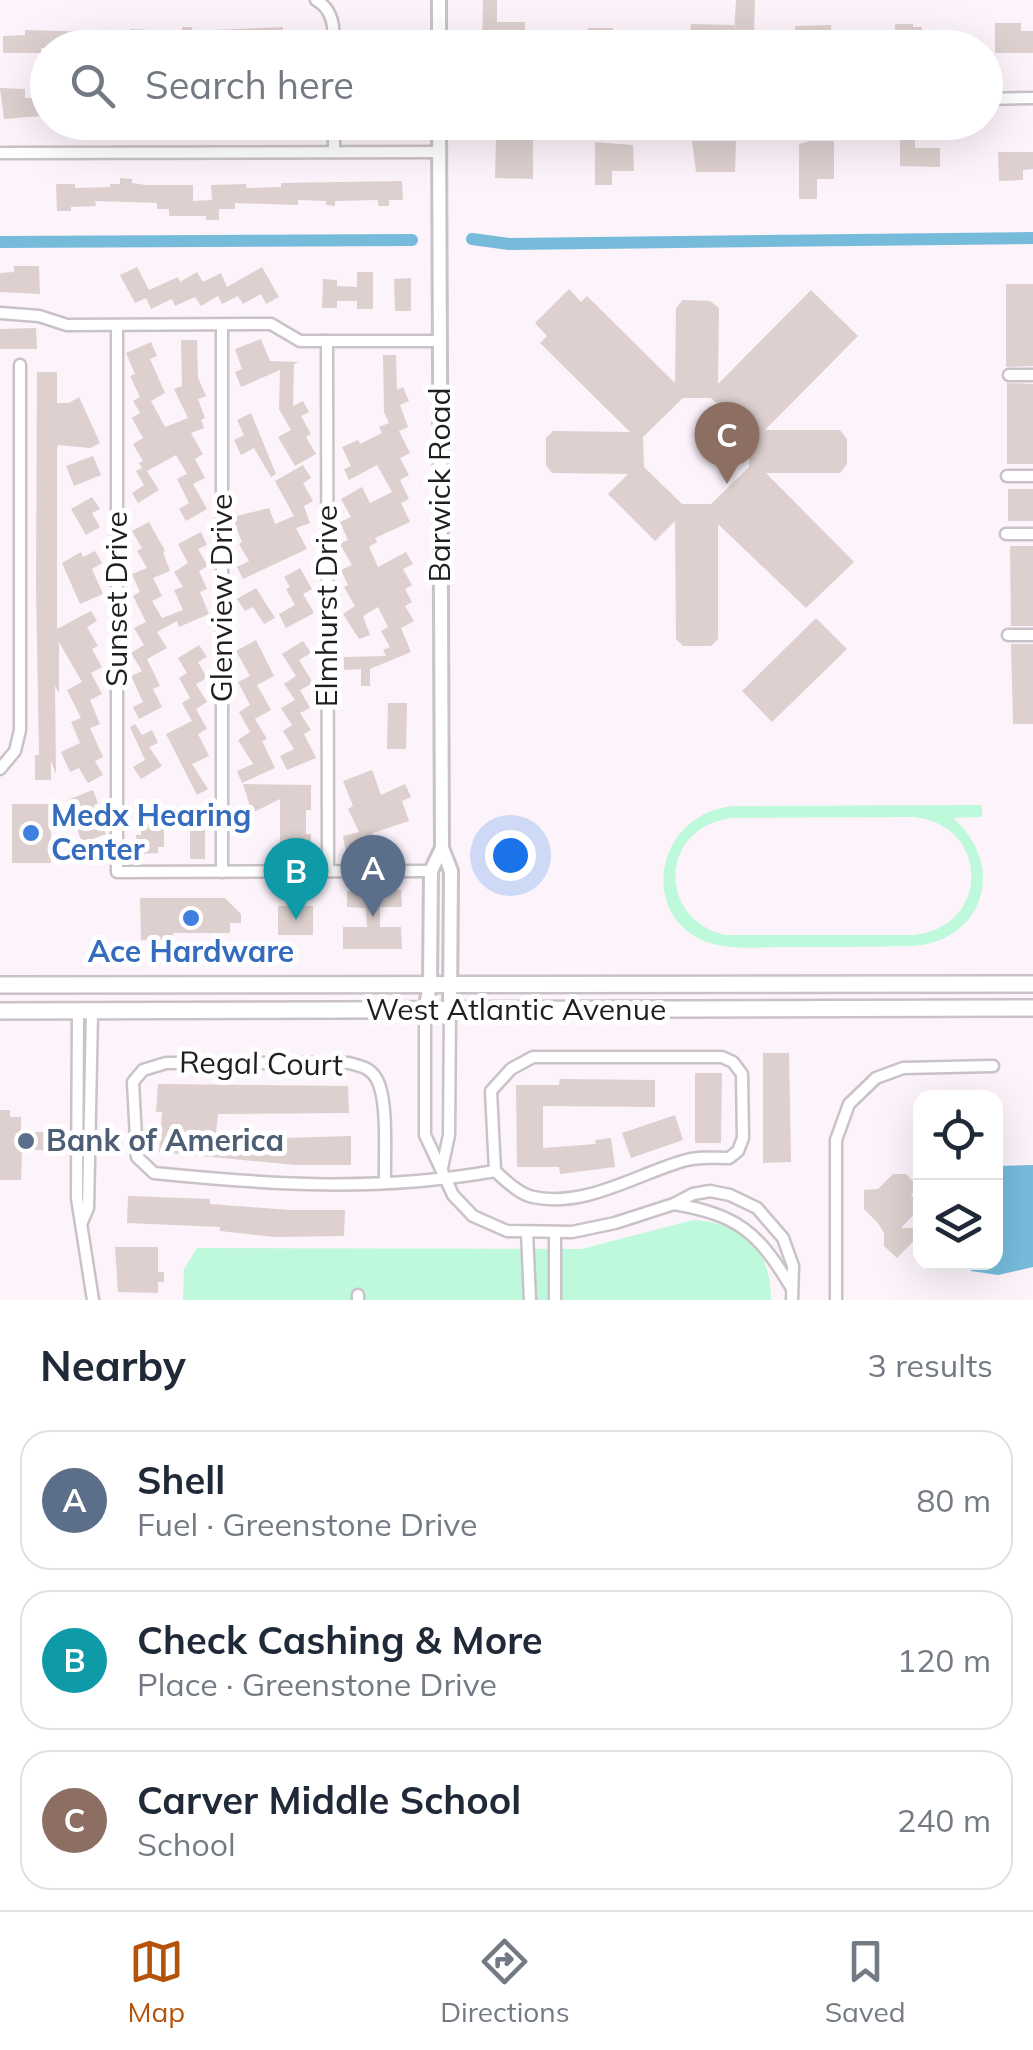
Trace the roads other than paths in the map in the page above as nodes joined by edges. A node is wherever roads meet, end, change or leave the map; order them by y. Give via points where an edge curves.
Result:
1 (439, 0) edge
2 (319, 2) edge
3 (334, 30) edge
4 (439, 30) edge
5 (1003, 98) edge
6 (1033, 98) edge
7 (334, 140) edge
8 (439, 140) edge
9 (334, 152) junction
10 (439, 152) junction
11 (0, 153) edge
12 (0, 313) edge
13 (117, 325) junction
14 (222, 325) junction
15 (439, 340) junction
16 (327, 341) junction
17 (20, 365) dead end
18 (1009, 374) dead end
19 (1033, 374) edge
20 (1007, 476) dead end
21 (1033, 476) edge
22 (1006, 534) dead end
23 (1033, 534) edge
24 (1008, 635) dead end
25 (1033, 635) edge
26 (0, 769) edge
27 (442, 848) junction
28 (432, 871) junction
29 (222, 872) junction
30 (328, 872) junction
31 (430, 984) junction
32 (450, 984) junction
33 (1033, 984) edge
34 (0, 985) edge
35 (20, 985) junction
36 (0, 999) edge
37 (1033, 1008) edge
38 (0, 1010) edge
39 (425, 1010) junction
40 (450, 1010) junction
41 (85, 1012) junction
42 (993, 1066) dead end
43 (495, 1170) junction
44 (443, 1174) junction
45 (385, 1183) junction
46 (674, 1204) junction
47 (527, 1232) junction
48 (555, 1232) junction
49 (530, 1282) junction
50 (554, 1282) junction
51 (792, 1294) edge
52 (93, 1300) edge
53 (530, 1300) edge
54 (555, 1300) edge
55 (836, 1300) edge

1 - 4 street
2 - 3 street
5 - 6 street
7 - 9 street
8 - 10 street, Barwick Road
9 - 10 street
9 - 11 street
10 - 15 street, Barwick Road
12 - 13 street via 67,326
13 - 14 street
13 - 29 street, Sunset Drive via 118,872
14 - 16 street via 271,324 300,341
14 - 29 street, Glenview Drive
15 - 16 street
15 - 27 street, Barwick Road
16 - 30 street, Elmhurst Drive
17 - 26 street via 20,730 15,751
18 - 19 street
20 - 21 street
22 - 23 street
24 - 25 street
27 - 28 street, Barwick Road
27 - 32 street, Barwick Road via 451,871
28 - 30 street
28 - 31 street, Barwick Road
29 - 30 street
31 - 32 main road, West Atlantic Avenue
31 - 35 main road, West Atlantic Avenue
31 - 39 street, Barwick Road
32 - 33 main road, West Atlantic Avenue
32 - 40 street, Barwick Road
34 - 35 main road, West Atlantic Avenue
35 - 36 main road
37 - 40 main road, West Atlantic Avenue
38 - 41 main road, West Atlantic Avenue
39 - 40 main road, West Atlantic Avenue
39 - 41 main road, West Atlantic Avenue
39 - 44 street via 425,1135
40 - 44 street
41 - 52 street via 77,1198
42 - 55 street via 903,1068 876,1078 849,1104 836,1150
43 - 43 street via 530,1197 566,1198 682,1161 729,1158 743,1138 742,1074 722,1057 532,1057 491,1091
43 - 44 street, Regal Court
44 - 45 street, Regal Court
44 - 47 street via 480,1221
45 - 45 street, Regal Court via 303,1186 154,1173 137,1157 133,1082 142,1070 166,1063 366,1067 378,1080 382,1104
46 - 48 street via 594,1229
46 - 51 street via 712,1210 745,1228 772,1254
46 - 51 street via 710,1191 757,1208 788,1247
47 - 48 street
47 - 49 street
48 - 50 street
49 - 50 street
49 - 53 street
50 - 54 street

